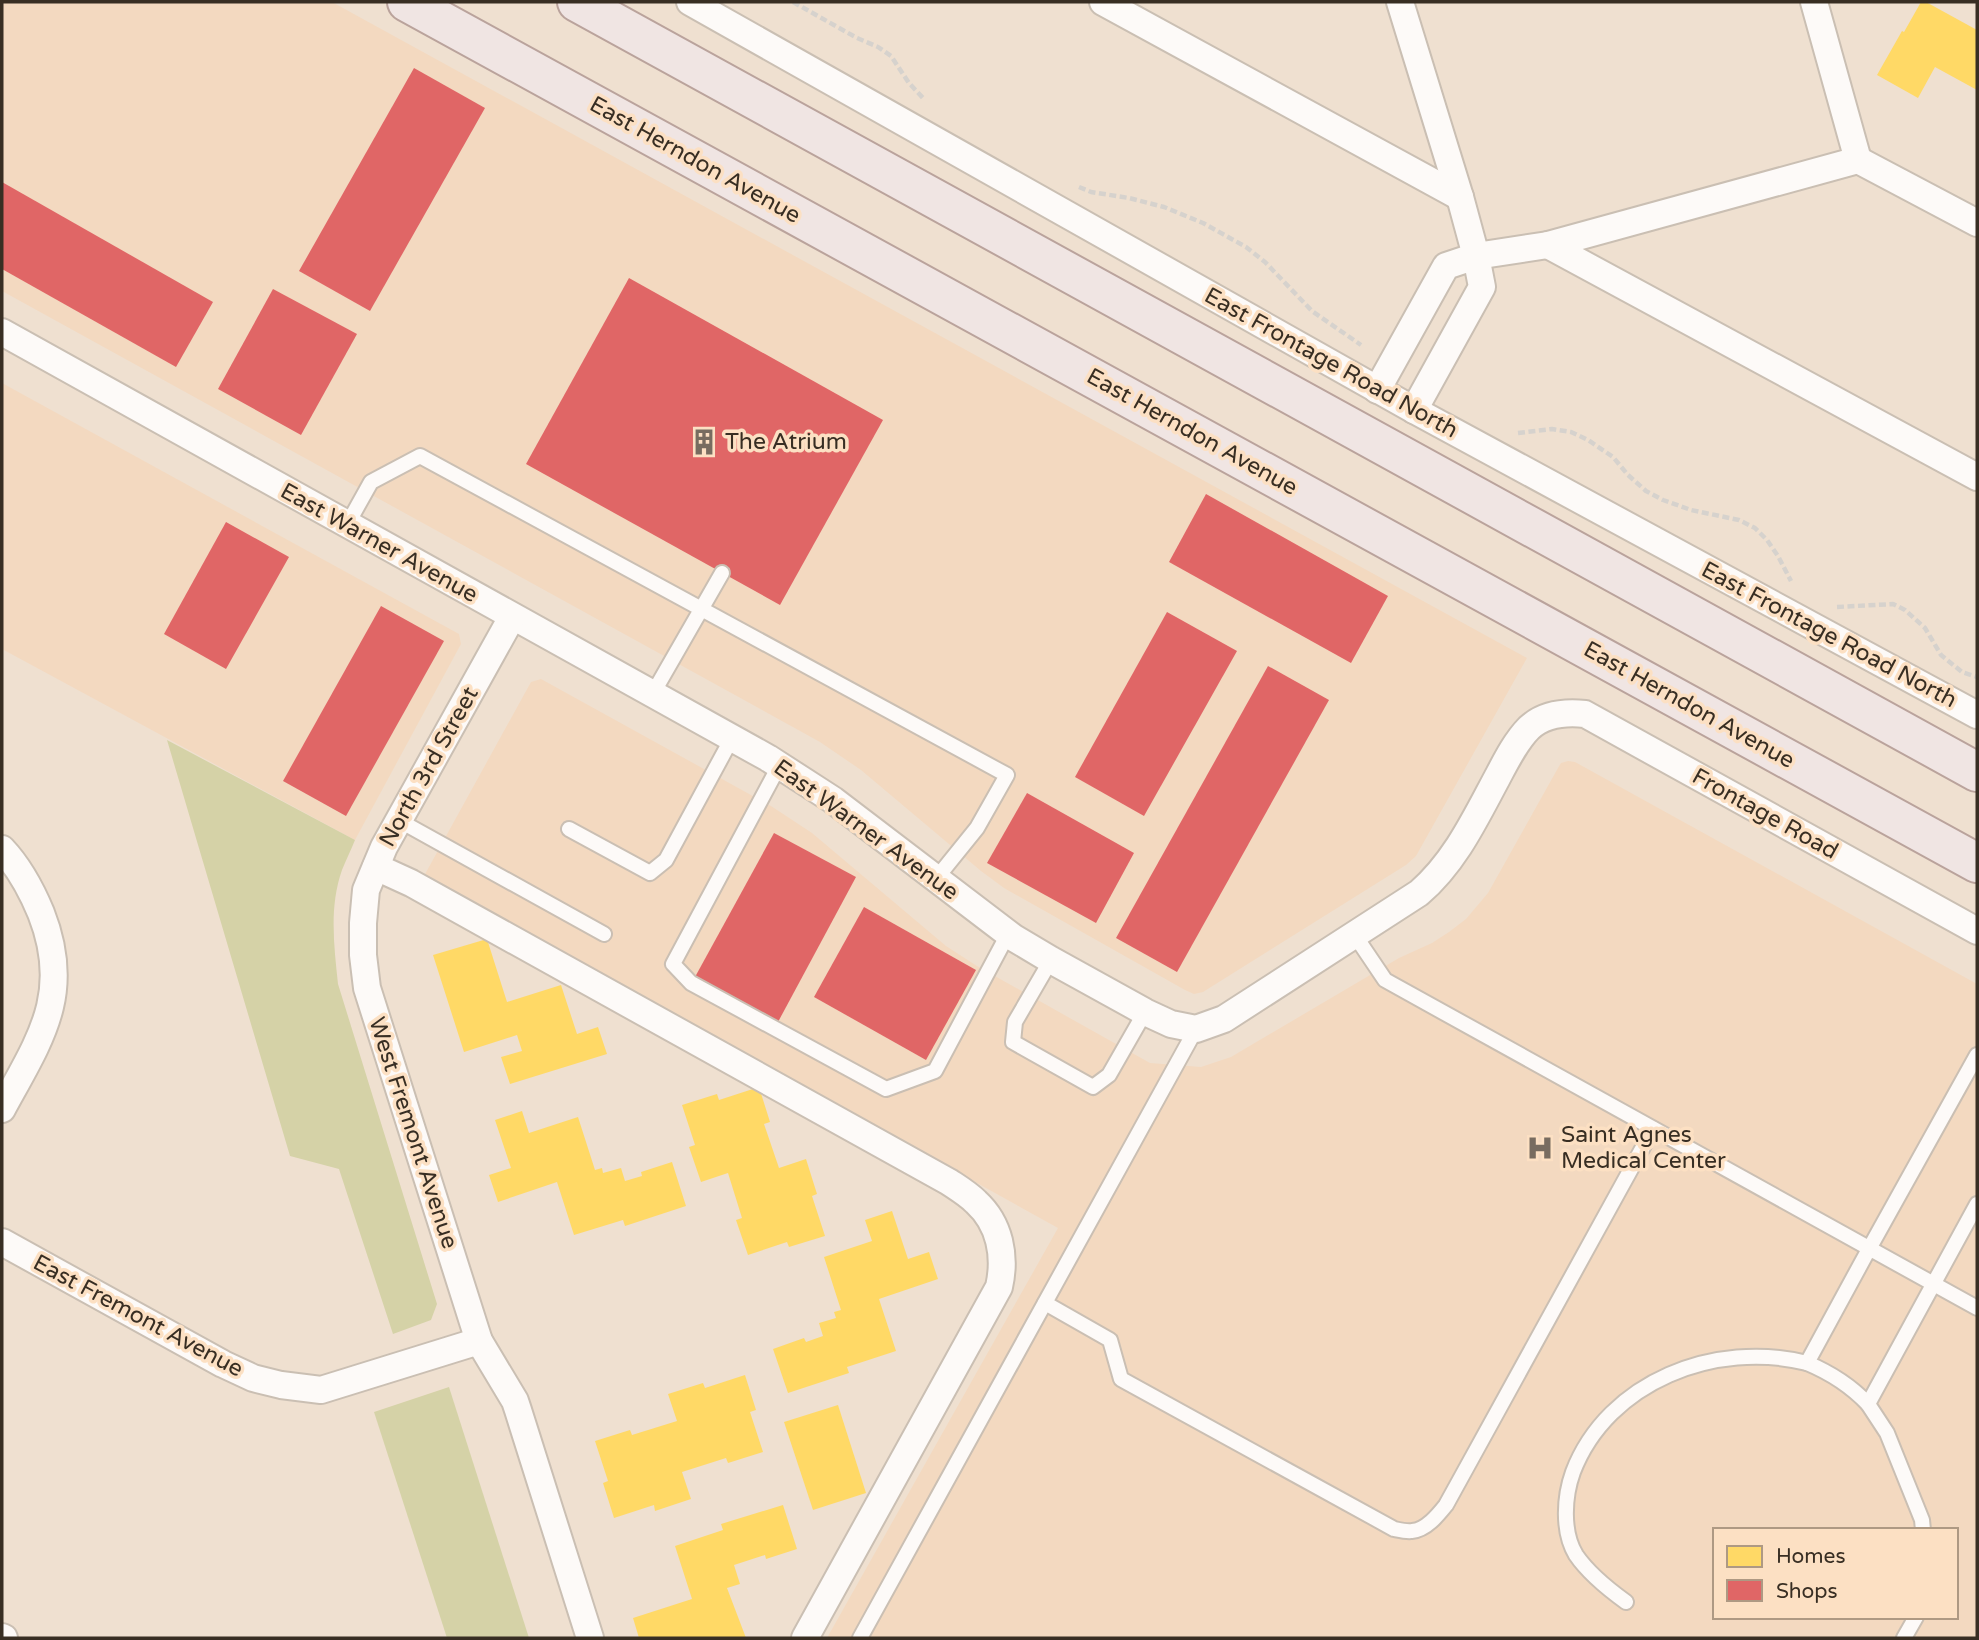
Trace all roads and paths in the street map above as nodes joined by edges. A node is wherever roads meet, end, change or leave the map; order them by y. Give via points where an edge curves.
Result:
1 (407, 2) edge
2 (577, 2) edge
3 (690, 2) edge
4 (1103, 2) edge
5 (1400, 2) edge
6 (1814, 2) edge
7 (1858, 160) junction
8 (1460, 198) junction
9 (1977, 223) edge
10 (1548, 245) junction
11 (1476, 256) junction
12 (2, 332) edge
13 (1377, 390) junction
14 (1414, 410) junction
15 (1977, 477) edge
16 (347, 525) junction
17 (722, 573) dead end
18 (702, 609) junction
19 (512, 617) junction
20 (652, 695) junction
21 (1977, 715) edge
22 (732, 738) junction
23 (779, 766) junction
24 (1977, 772) edge
25 (400, 821) junction
26 (569, 829) dead end
27 (2, 849) edge
28 (1977, 863) edge
29 (376, 867) junction
30 (935, 880) junction
31 (363, 923) joint
32 (1977, 932) edge
33 (604, 934) dead end
34 (1008, 934) junction
35 (1354, 934) junction
36 (1051, 960) junction
37 (1145, 1012) junction
38 (1196, 1029) junction
39 (1977, 1055) edge
40 (2, 1109) edge
41 (1653, 1129) junction
42 (1977, 1204) edge
43 (2, 1242) edge
44 (1869, 1249) junction
45 (1933, 1284) junction
46 (1045, 1303) junction
47 (1977, 1308) edge
48 (479, 1341) junction
49 (1807, 1363) junction
50 (1868, 1404) junction
51 (1923, 1528) edge
52 (1626, 1602) dead end
53 (1915, 1619) edge
54 (590, 1638) edge
55 (805, 1638) edge
56 (860, 1638) edge
57 (1904, 1638) edge

1 - 28 main road, East Herndon Avenue
2 - 24 main road
3 - 13 street, East Frontage Road North
4 - 8 street
5 - 8 street
6 - 7 street
7 - 9 street
7 - 10 street
8 - 11 street
10 - 11 street
10 - 15 street
11 - 13 street via 1446,266
11 - 14 street via 1482,287
12 - 16 street, East Warner Avenue
13 - 14 street, East Frontage Road North
14 - 21 street, East Frontage Road North
16 - 18 lane via 371,482 421,456
16 - 19 street, East Warner Avenue
17 - 18 lane
18 - 20 lane
18 - 30 lane via 1007,775 977,828
19 - 20 street, East Warner Avenue
19 - 25 street, North 3rd Street
20 - 22 street, East Warner Avenue
22 - 23 street, East Warner Avenue
22 - 26 lane via 666,860 650,873
23 - 30 street, East Warner Avenue via 833,800
23 - 34 lane via 673,964 691,983 886,1089 935,1071
25 - 29 street, North 3rd Street
25 - 33 lane
27 - 40 street via 32,890 53,951 55,987 35,1048
29 - 31 street, North 3rd Street via 366,890
29 - 55 street via 949,1182 991,1220 1001,1243 999,1287
30 - 34 street, East Warner Avenue
31 - 48 street, West Fremont Avenue via 367,988
32 - 35 street, Frontage Road via 1585,714 1567,712 1529,728 1434,881
34 - 36 street, East Warner Avenue
35 - 38 street via 1224,1019
35 - 41 lane via 1385,980
36 - 37 street, East Warner Avenue
36 - 37 lane via 1015,1022 1013,1042 1093,1087 1109,1076
37 - 38 street, East Warner Avenue
38 - 46 lane
39 - 44 lane
41 - 44 lane
41 - 46 lane via 1446,1505 1425,1526 1412,1531 1394,1529 1121,1380 1110,1340
42 - 45 lane
43 - 48 street, East Fremont Avenue via 223,1364 281,1385 321,1390
44 - 45 lane
44 - 49 lane
45 - 47 lane
45 - 50 lane
46 - 56 lane
48 - 54 street, West Fremont Avenue via 515,1401
49 - 50 lane via 1840,1378
49 - 52 lane via 1786,1357 1737,1356 1688,1368 1629,1398 1594,1434 1568,1487 1568,1535 1591,1572
50 - 51 lane via 1887,1433
53 - 57 lane

